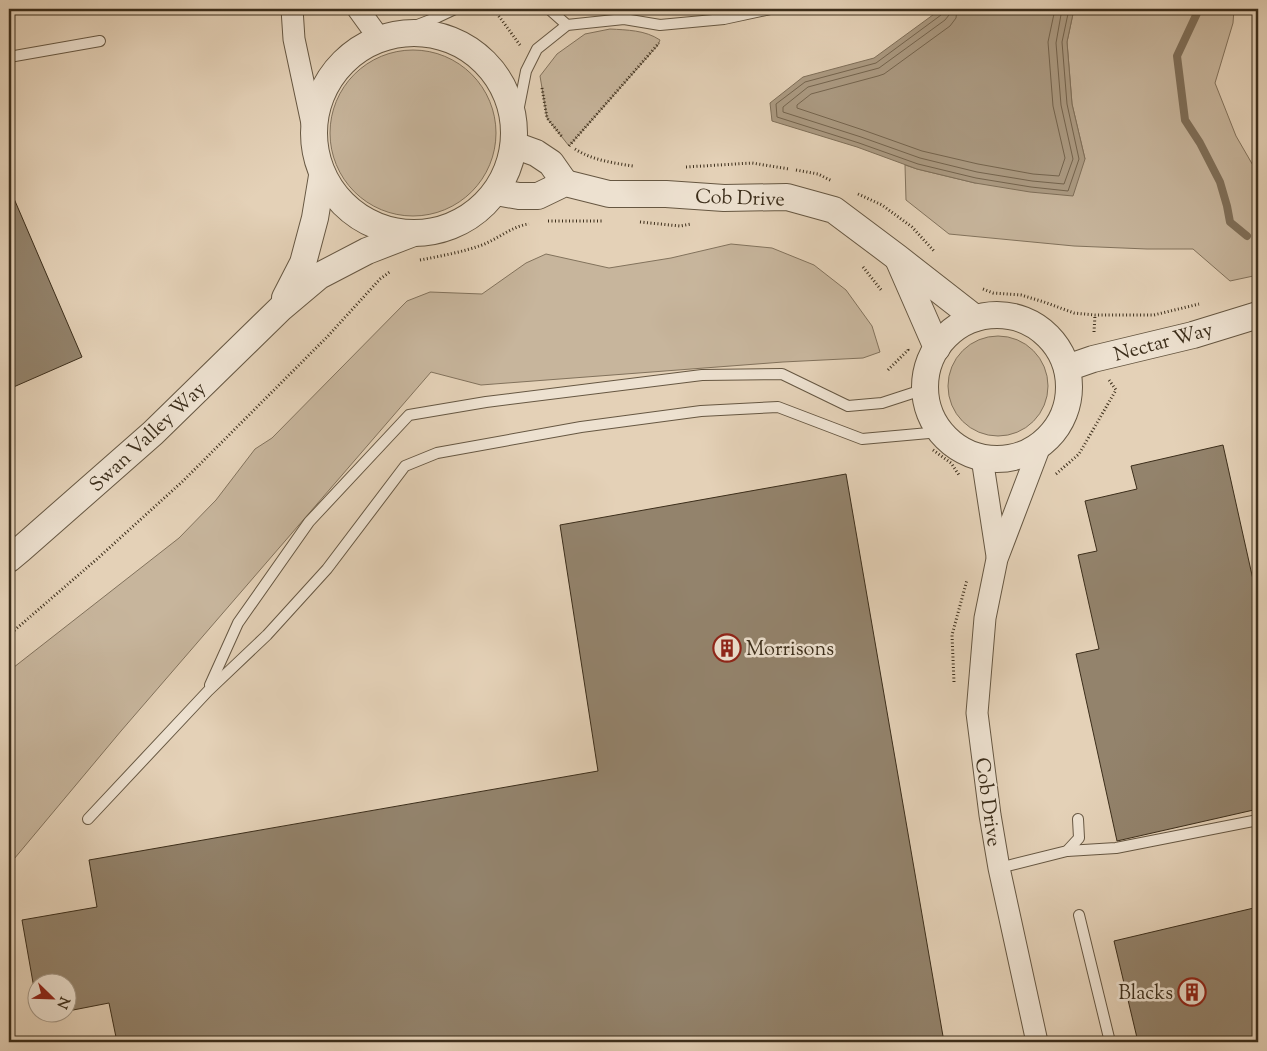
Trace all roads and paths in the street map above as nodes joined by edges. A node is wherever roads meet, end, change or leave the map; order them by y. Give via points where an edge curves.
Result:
1 (292, 9) edge
2 (358, 9) edge
3 (455, 9) edge
4 (491, 9) edge
5 (549, 9) edge
6 (771, 9) edge
7 (1255, 9) edge
8 (723, 14) edge
9 (567, 25) junction
10 (387, 36) junction
11 (100, 40) dead end
12 (660, 40) dead end
13 (9, 57) edge
14 (531, 62) junction
15 (1258, 74) edge
16 (313, 128) junction
17 (514, 136) junction
18 (569, 146) junction
19 (636, 167) dead end
20 (683, 168) dead end
21 (322, 176) junction
22 (834, 182) dead end
23 (565, 184) junction
24 (496, 192) junction
25 (858, 193) dead end
26 (604, 221) dead end
27 (546, 222) dead end
28 (637, 222) dead end
29 (697, 222) dead end
30 (538, 223) dead end
31 (411, 234) junction
32 (935, 252) dead end
33 (898, 258) junction
34 (420, 260) dead end
35 (858, 260) dead end
36 (394, 269) dead end
37 (979, 288) dead end
38 (886, 298) dead end
39 (1206, 302) dead end
40 (281, 308) junction
41 (1095, 315) junction
42 (1258, 315) edge
43 (975, 318) junction
44 (906, 342) dead end
45 (937, 348) junction
46 (1093, 359) junction
47 (1067, 368) junction
48 (888, 370) dead end
49 (925, 389) junction
50 (940, 432) junction
51 (1040, 446) junction
52 (982, 458) junction
53 (1051, 478) dead end
54 (9, 559) edge
55 (997, 559) junction
56 (9, 635) edge
57 (208, 691) junction
58 (88, 819) dead end
59 (1078, 819) dead end
60 (1258, 820) edge
61 (1066, 851) junction
62 (998, 868) junction
63 (1079, 915) dead end
64 (1037, 1042) edge
65 (1110, 1042) edge

1 - 16 street via 294,39
2 - 10 street
3 - 10 lane
4 - 14 path
5 - 9 lane
6 - 8 lane
7 - 15 path
8 - 9 lane via 660,25 624,19
9 - 14 lane via 537,49
10 - 16 street via 353,52 332,73 319,99
10 - 17 street via 428,33 461,44 488,64 507,93
11 - 13 lane
12 - 18 path
14 - 17 lane via 526,71
14 - 18 path via 540,76 547,118
16 - 21 street via 314,152
17 - 23 street via 551,163
17 - 24 street via 510,162
18 - 19 path via 610,163
20 - 22 path via 752,163 818,174
21 - 31 street via 337,199 358,218 384,230
21 - 40 street, Swan Valley Way via 303,263
23 - 24 street via 538,196
23 - 33 street, Cob Drive via 609,194 788,197 834,210
24 - 31 street via 461,222 439,231
25 - 32 path via 882,205 912,227
26 - 27 path
28 - 29 path via 680,226
30 - 34 path via 520,225 482,245
31 - 40 street, Swan Valley Way via 367,251 319,276
33 - 43 street, Cob Drive
33 - 45 street, Cob Drive
35 - 38 path
36 - 56 path via 380,279 328,336 182,482
37 - 41 path via 1020,295 1074,313
39 - 41 path via 1154,315
40 - 54 street, Swan Valley Way via 153,433
41 - 46 path
42 - 46 street, Nectar Way via 1193,335
43 - 45 street via 953,330
43 - 47 street via 998,315 1021,319 1042,330 1057,347
44 - 48 path via 908,350
45 - 49 street via 928,367
46 - 47 street, Nectar Way
46 - 53 path via 1116,390 1079,454
47 - 51 street via 1070,390 1065,412 1055,431
49 - 50 street via 928,410
49 - 57 lane via 882,403 848,406 782,374 702,375 409,415 308,522 238,623
50 - 52 street via 959,449
50 - 57 lane via 862,439 778,407 701,411 581,427 437,453 405,466 327,569 267,635
51 - 52 street via 1022,456 1002,460
51 - 55 street, Cob Drive
52 - 55 street, Cob Drive
55 - 62 street, Cob Drive via 985,618 977,713
57 - 58 lane
59 - 61 lane via 1079,838
60 - 61 lane via 1116,848
61 - 62 lane
62 - 64 street, Cob Drive
63 - 65 lane

